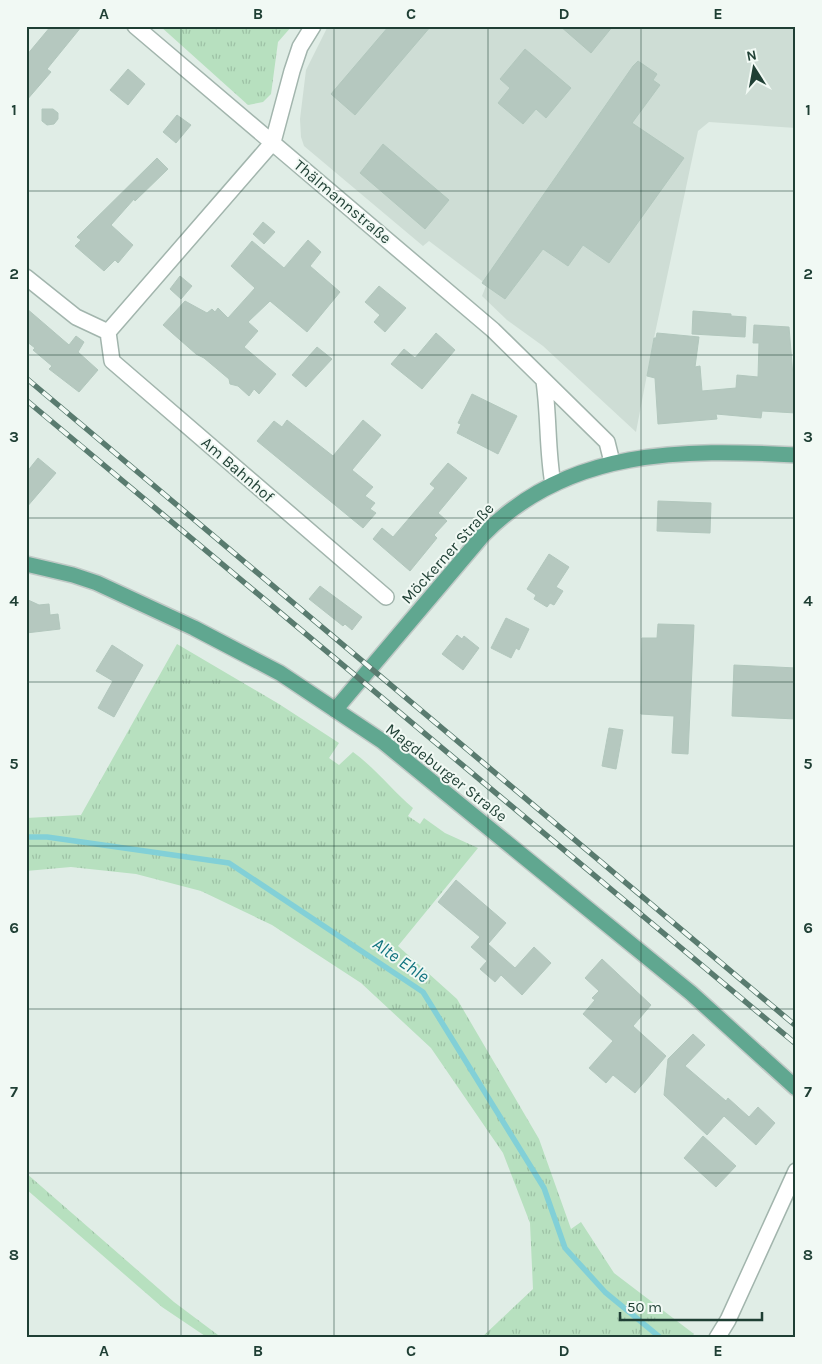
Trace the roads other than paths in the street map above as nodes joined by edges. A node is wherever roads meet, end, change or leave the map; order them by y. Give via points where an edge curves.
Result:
1 (135, 26) edge
2 (313, 26) edge
3 (273, 142) junction
4 (27, 277) edge
5 (108, 332) junction
6 (544, 381) junction
7 (796, 454) edge
8 (612, 462) junction
9 (552, 484) junction
10 (26, 564) edge
11 (386, 597) dead end
12 (335, 710) junction
13 (796, 1088) edge
14 (796, 1171) edge
15 (717, 1338) edge

1 - 3 street, Thälmannstraße
2 - 3 street via 300,47
3 - 5 street
3 - 6 street, Thälmannstraße via 486,324
4 - 5 street via 76,317
5 - 11 street, Am Bahnhof via 112,361
6 - 8 street, Thälmannstraße via 607,442
6 - 9 street
7 - 8 main road, Möckerner Straße via 683,455
8 - 9 main road, Möckerner Straße
9 - 12 main road, Möckerner Straße via 505,513 484,534
10 - 12 main road, Magdeburger Straße via 73,575 143,602 280,674
12 - 13 main road, Magdeburger Straße via 391,748 563,888 698,999
14 - 15 street

